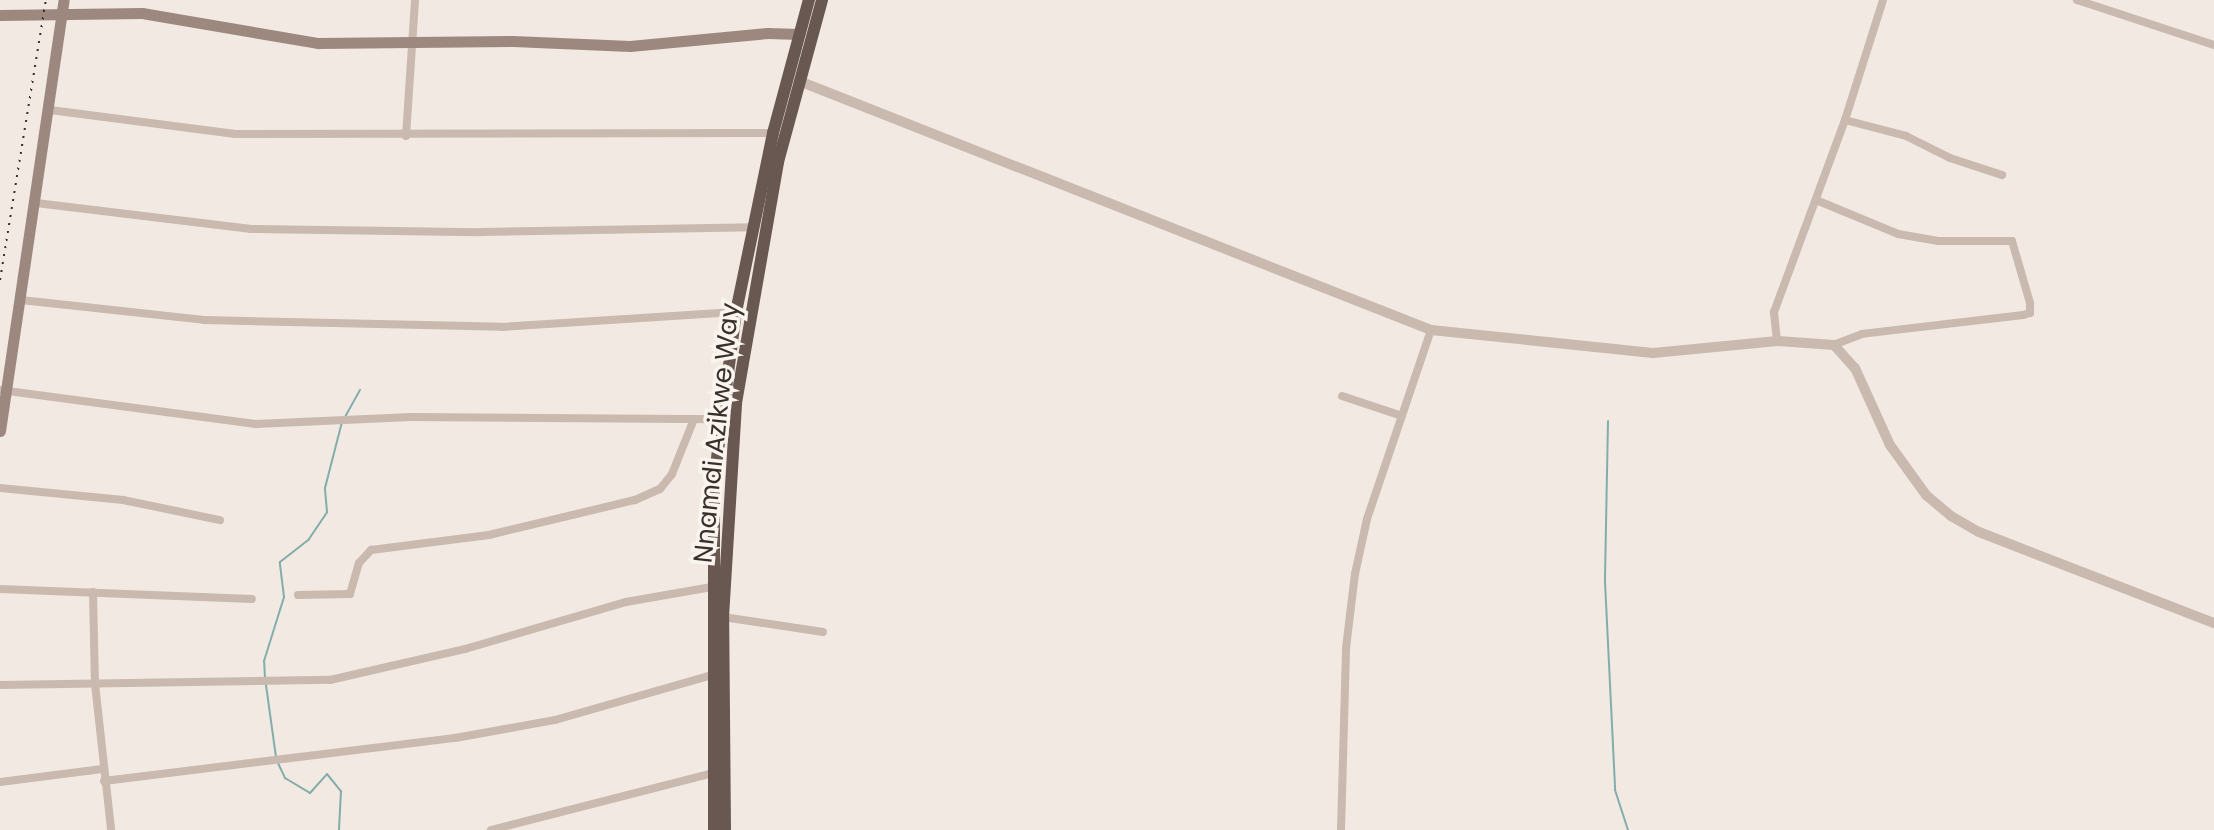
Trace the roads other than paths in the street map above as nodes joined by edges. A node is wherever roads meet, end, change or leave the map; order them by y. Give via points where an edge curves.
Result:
1 (64, 0) edge
2 (415, 0) edge
3 (809, 0) edge
4 (822, 0) edge
5 (1883, 0) edge
6 (2077, 0) edge
7 (62, 13) junction
8 (0, 15) edge
9 (799, 34) junction
10 (413, 42) junction
11 (2214, 45) edge
12 (799, 81) junction
13 (50, 110) junction
14 (1845, 120) junction
15 (773, 133) junction
16 (406, 136) junction
17 (2002, 175) dead end
18 (1816, 200) junction
19 (36, 203) junction
20 (753, 227) junction
21 (21, 300) junction
22 (736, 312) junction
23 (1431, 330) junction
24 (1777, 341) junction
25 (1834, 345) junction
26 (4, 391) edge
27 (1342, 396) dead end
28 (1402, 416) junction
29 (694, 419) junction
30 (723, 419) junction
31 (0, 431) edge
32 (0, 488) edge
33 (220, 520) dead end
34 (712, 587) junction
35 (0, 589) edge
36 (93, 592) junction
37 (298, 595) dead end
38 (252, 599) dead end
39 (723, 617) junction
40 (2214, 623) edge
41 (823, 632) dead end
42 (712, 675) junction
43 (95, 684) junction
44 (0, 685) edge
45 (102, 769) junction
46 (713, 773) junction
47 (104, 781) junction
48 (0, 782) edge
49 (111, 830) edge
50 (491, 830) edge
51 (714, 830) edge
52 (725, 830) edge
53 (1341, 830) edge

1 - 7 main road
2 - 10 street
3 - 9 highway, Nnamdi Azikwe Way
4 - 12 highway, Nnamdi Azikwe Way
5 - 14 street
6 - 11 street
7 - 8 main road
7 - 10 main road via 142,13 303,42
7 - 13 main road
9 - 10 main road via 630,46
9 - 15 highway, Nnamdi Azikwe Way
10 - 16 street
12 - 23 street
12 - 39 highway, Nnamdi Azikwe Way via 747,322
13 - 16 street via 235,134
13 - 19 main road
14 - 17 street via 1906,136
14 - 18 street
15 - 16 street
15 - 20 highway, Nnamdi Azikwe Way
18 - 24 street via 1774,312
18 - 25 street via 1898,234 1938,241 2012,241 2030,303 2030,313 2023,315 1862,334
19 - 20 street via 251,229
19 - 21 main road
20 - 22 highway, Nnamdi Azikwe Way
21 - 22 street via 204,320 502,327
21 - 26 main road
22 - 30 highway, Nnamdi Azikwe Way
23 - 24 street via 1653,353
23 - 28 street
24 - 25 street
25 - 40 street via 1855,368 1890,445 1926,495 1951,516 1979,532
26 - 29 street via 256,424
26 - 31 main road
27 - 28 street
28 - 53 street via 1367,519 1355,574 1346,648
29 - 30 street
29 - 37 street via 672,474 660,489 635,500 489,535 371,550 359,563 350,594
30 - 34 highway, Nnamdi Azikwe Way via 714,481
32 - 33 street via 123,500
34 - 42 highway, Nnamdi Azikwe Way
34 - 43 street via 626,602 349,677
35 - 36 street
36 - 38 street
36 - 43 street
39 - 41 street
39 - 52 highway, Nnamdi Azikwe Way
42 - 46 highway, Nnamdi Azikwe Way
42 - 47 street via 555,720
43 - 44 street
43 - 45 street
45 - 47 street
45 - 48 street
46 - 50 street
46 - 51 highway, Nnamdi Azikwe Way
47 - 49 street

